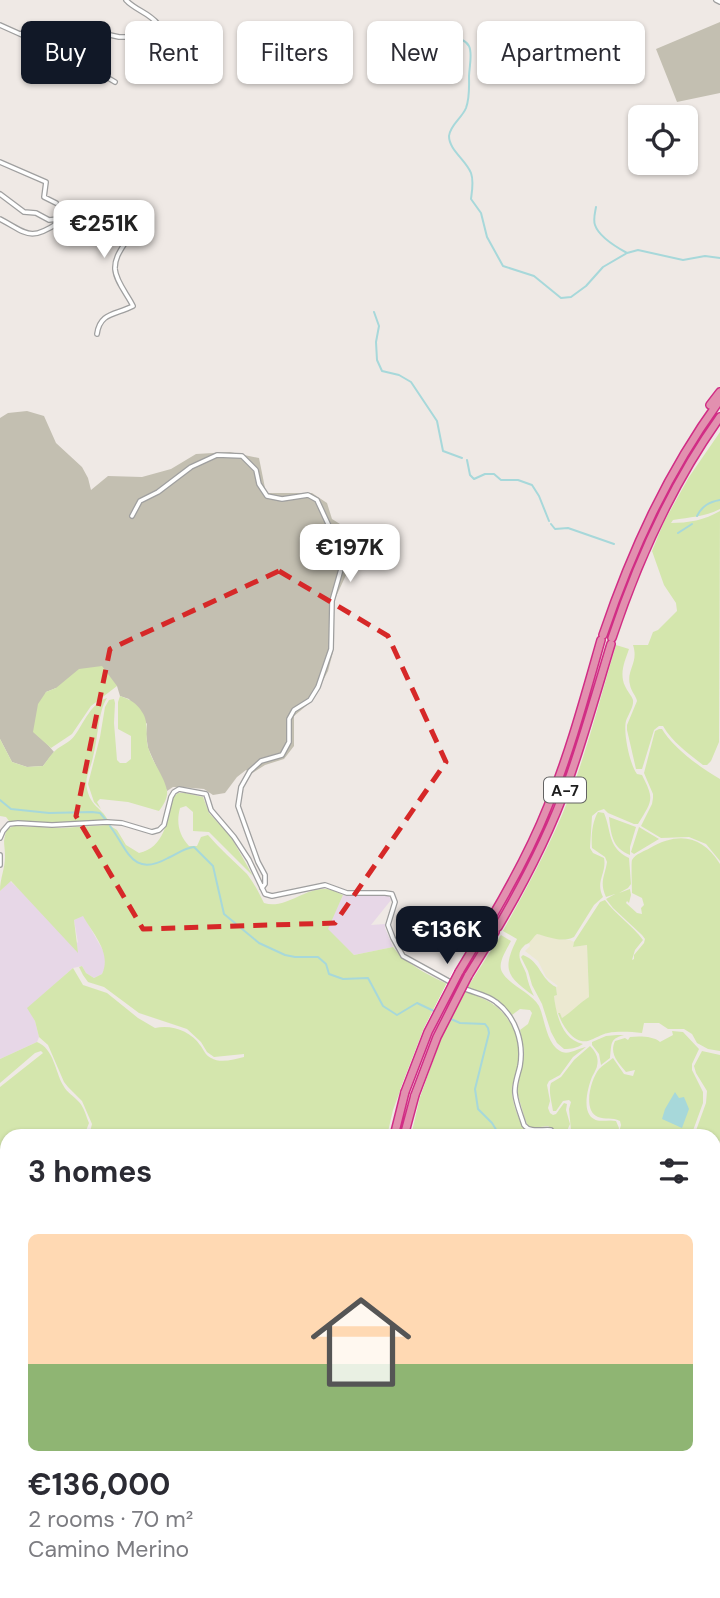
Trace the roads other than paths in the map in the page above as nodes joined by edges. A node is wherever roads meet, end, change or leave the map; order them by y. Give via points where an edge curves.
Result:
1 (126, 0) edge
2 (0, 25) edge
3 (20, 34) junction
4 (115, 82) dead end
5 (0, 162) edge
6 (0, 194) edge
7 (57, 203) dead end
8 (0, 219) edge
9 (58, 223) junction
10 (97, 334) dead end
11 (720, 391) edge
12 (720, 400) edge
13 (720, 417) edge
14 (705, 421) junction
15 (132, 516) dead end
16 (0, 838) edge
17 (0, 855) edge
18 (0, 865) edge
19 (261, 888) junction
20 (396, 1129) edge
21 (406, 1129) edge
22 (526, 1129) edge

1 - 3 street via 151,16 158,27 127,37 92,31
2 - 3 street
3 - 4 street
5 - 7 street via 46,183 44,197
6 - 9 street via 24,212 58,219
8 - 9 street via 31,234
9 - 10 street via 79,208 133,221 134,231 120,249 115,266 133,306 104,318
11 - 14 highway
12 - 14 highway, A-7
13 - 21 highway, A-7, bridge via 664,509 611,641 563,796 534,862 437,1037
14 - 20 highway, A-7, bridge via 650,516 620,584 548,808 428,1032
15 - 19 street via 140,500 191,467 217,455 242,456 256,470 267,496 308,495 317,500 329,526 342,534 347,548 331,601 331,649 318,687 289,719 289,742 282,755 261,761 242,787 238,806 265,875
16 - 19 street via 9,824 18,822 122,823 152,832 164,825 174,792 206,794 211,810 249,860
17 - 18 street
19 - 22 street via 272,896 325,885 347,893 392,894 396,902 388,925 403,956 496,1002 517,1029 521,1040 515,1094

